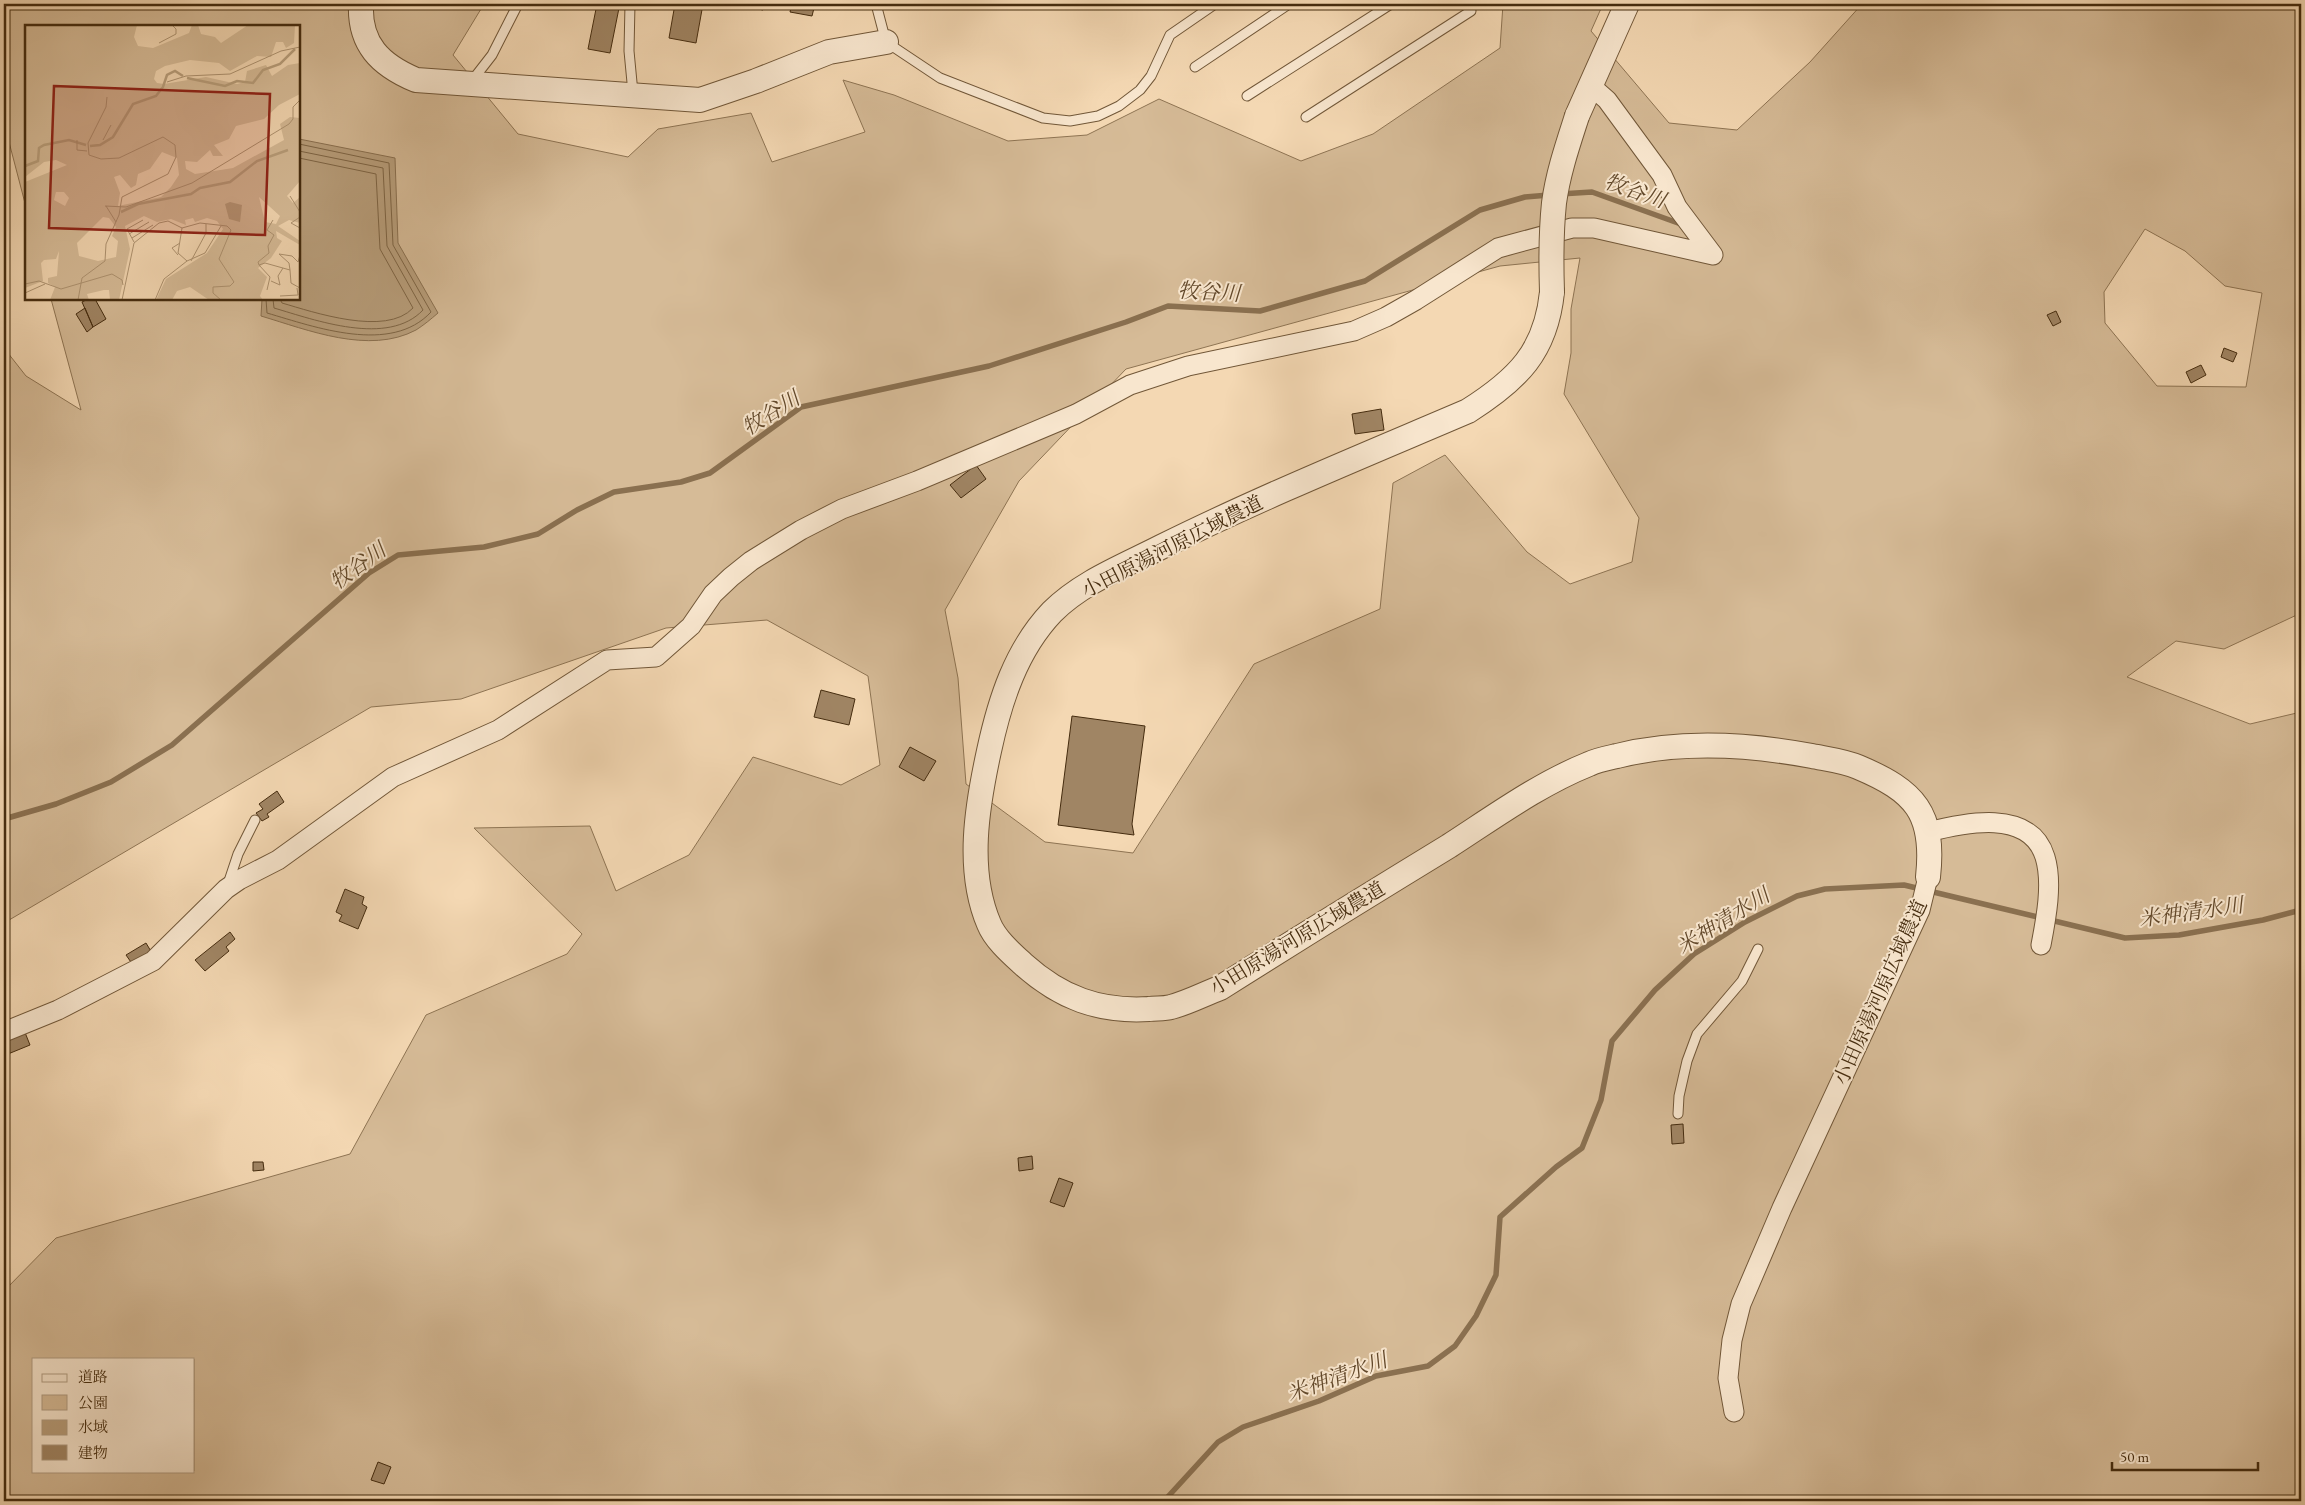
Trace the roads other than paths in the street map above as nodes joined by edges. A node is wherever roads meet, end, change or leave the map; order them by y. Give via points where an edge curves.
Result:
1 (361, 4) edge
2 (518, 4) edge
3 (630, 4) edge
4 (876, 4) edge
5 (1215, 4) edge
6 (1289, 4) edge
7 (1391, 4) edge
8 (1470, 4) edge
9 (1627, 4) edge
10 (886, 42) junction
11 (1195, 67) dead end
12 (470, 84) junction
13 (1590, 85) junction
14 (1247, 96) dead end
15 (633, 97) junction
16 (1306, 117) dead end
17 (254, 820) dead end
18 (1928, 832) junction
19 (1928, 877) joint
20 (226, 889) junction
21 (2042, 940) dead end
22 (1758, 949) dead end
23 (4, 1032) edge
24 (1678, 1114) dead end
25 (1734, 1412) dead end

1 - 12 street via 360,20 368,42 380,60 396,72 416,80
2 - 12 lane via 492,55
3 - 15 lane via 629,51
4 - 10 lane
5 - 10 lane via 1170,35 1151,76 1140,90 1119,106 1098,116 1070,121 1044,118 940,78
6 - 11 lane
7 - 14 lane
8 - 16 lane via 1470,11
9 - 13 street, 小田原湯河原広域農道
10 - 15 street via 829,52 700,100
12 - 15 street
13 - 18 street, 小田原湯河原広域農道, bridge via 1577,116 1554,201 1550,311 1544,333 1517,375 1468,412 1285,489 1089,583 1054,611 1030,638 1011,675 996,718 978,800 978,872 990,926 1012,954 1060,991 1089,1004 1125,1010 1170,1008 1220,988 1534,792 1590,763 1642,750 1719,746 1780,750 1850,764 1887,779 1904,791 1918,807
13 - 20 street via 1607,100 1662,175 1677,208 1713,255 1594,228 1572,228 1498,248 1409,304 1354,331 1188,366 1130,385 1076,414 917,482 842,509 801,530 731,577 713,594 691,626 656,657 607,660 512,722 393,777 278,860
17 - 20 lane
18 - 19 street, 小田原湯河原広域農道
18 - 21 street via 1960,824 1989,822 2010,825 2035,840 2043,852 2048,883
19 - 25 street, 小田原湯河原広域農道 via 1920,910 1782,1208 1742,1304 1732,1340 1728,1378
20 - 23 street via 153,961 58,1010
22 - 24 lane via 1742,981 1696,1034 1679,1096

